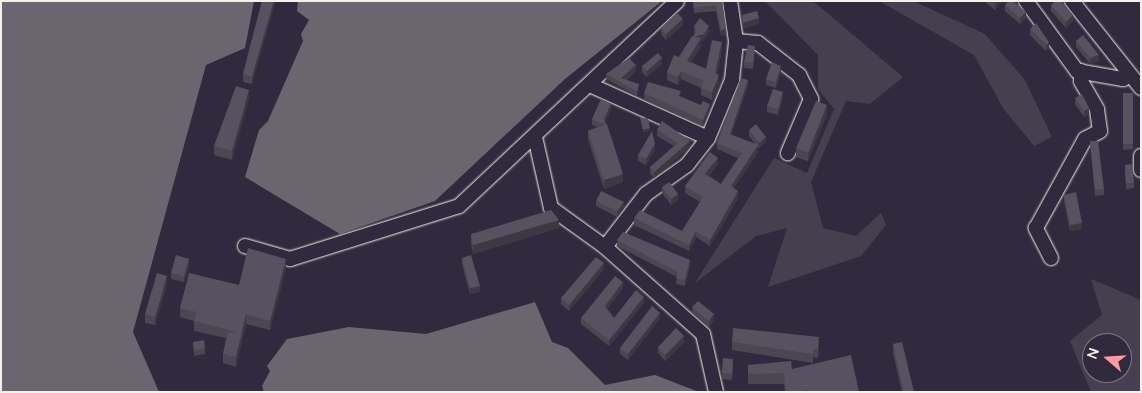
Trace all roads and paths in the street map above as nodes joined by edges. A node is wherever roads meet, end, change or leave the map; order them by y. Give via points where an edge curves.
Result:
1 (677, 1) edge
2 (730, 1) edge
3 (1026, 1) edge
4 (1072, 1) edge
5 (736, 41) junction
6 (1081, 72) junction
7 (1130, 75) junction
8 (590, 85) junction
9 (1141, 88) edge
10 (535, 137) junction
11 (708, 138) junction
12 (788, 153) dead end
13 (1141, 156) edge
14 (1141, 170) edge
15 (245, 246) dead end
16 (605, 247) junction
17 (1051, 258) dead end
18 (716, 392) edge

1 - 8 street
2 - 5 street
3 - 6 street via 1070,64
4 - 7 street
5 - 11 street via 732,80
5 - 12 street via 758,43 799,75 811,99
6 - 7 street via 1123,79
6 - 17 street via 1081,81 1097,108 1100,131 1085,139 1036,228
7 - 9 street
8 - 10 street
8 - 11 street
10 - 15 street via 459,206 290,258
10 - 16 street via 551,208
11 - 16 street via 687,165 646,194
13 - 14 street
16 - 18 street via 703,334

